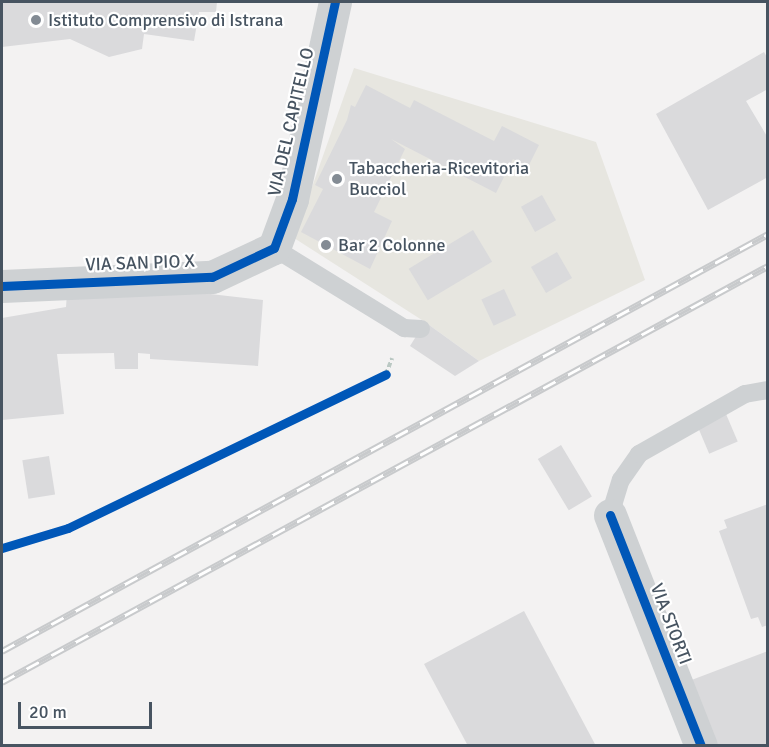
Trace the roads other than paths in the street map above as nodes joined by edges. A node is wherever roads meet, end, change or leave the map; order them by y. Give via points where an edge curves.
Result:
1 (335, 2) edge
2 (274, 248) junction
3 (2, 286) edge
4 (421, 328) dead end
5 (768, 390) edge
6 (610, 515) joint
7 (701, 746) edge

1 - 2 street, VIA DEL CAPITELLO via 292,199
2 - 3 street, VIA SAN PIO X via 212,277
2 - 4 lane via 404,328
5 - 6 lane, VIA STORTI via 745,394 639,454 621,480
6 - 7 street, VIA STORTI

